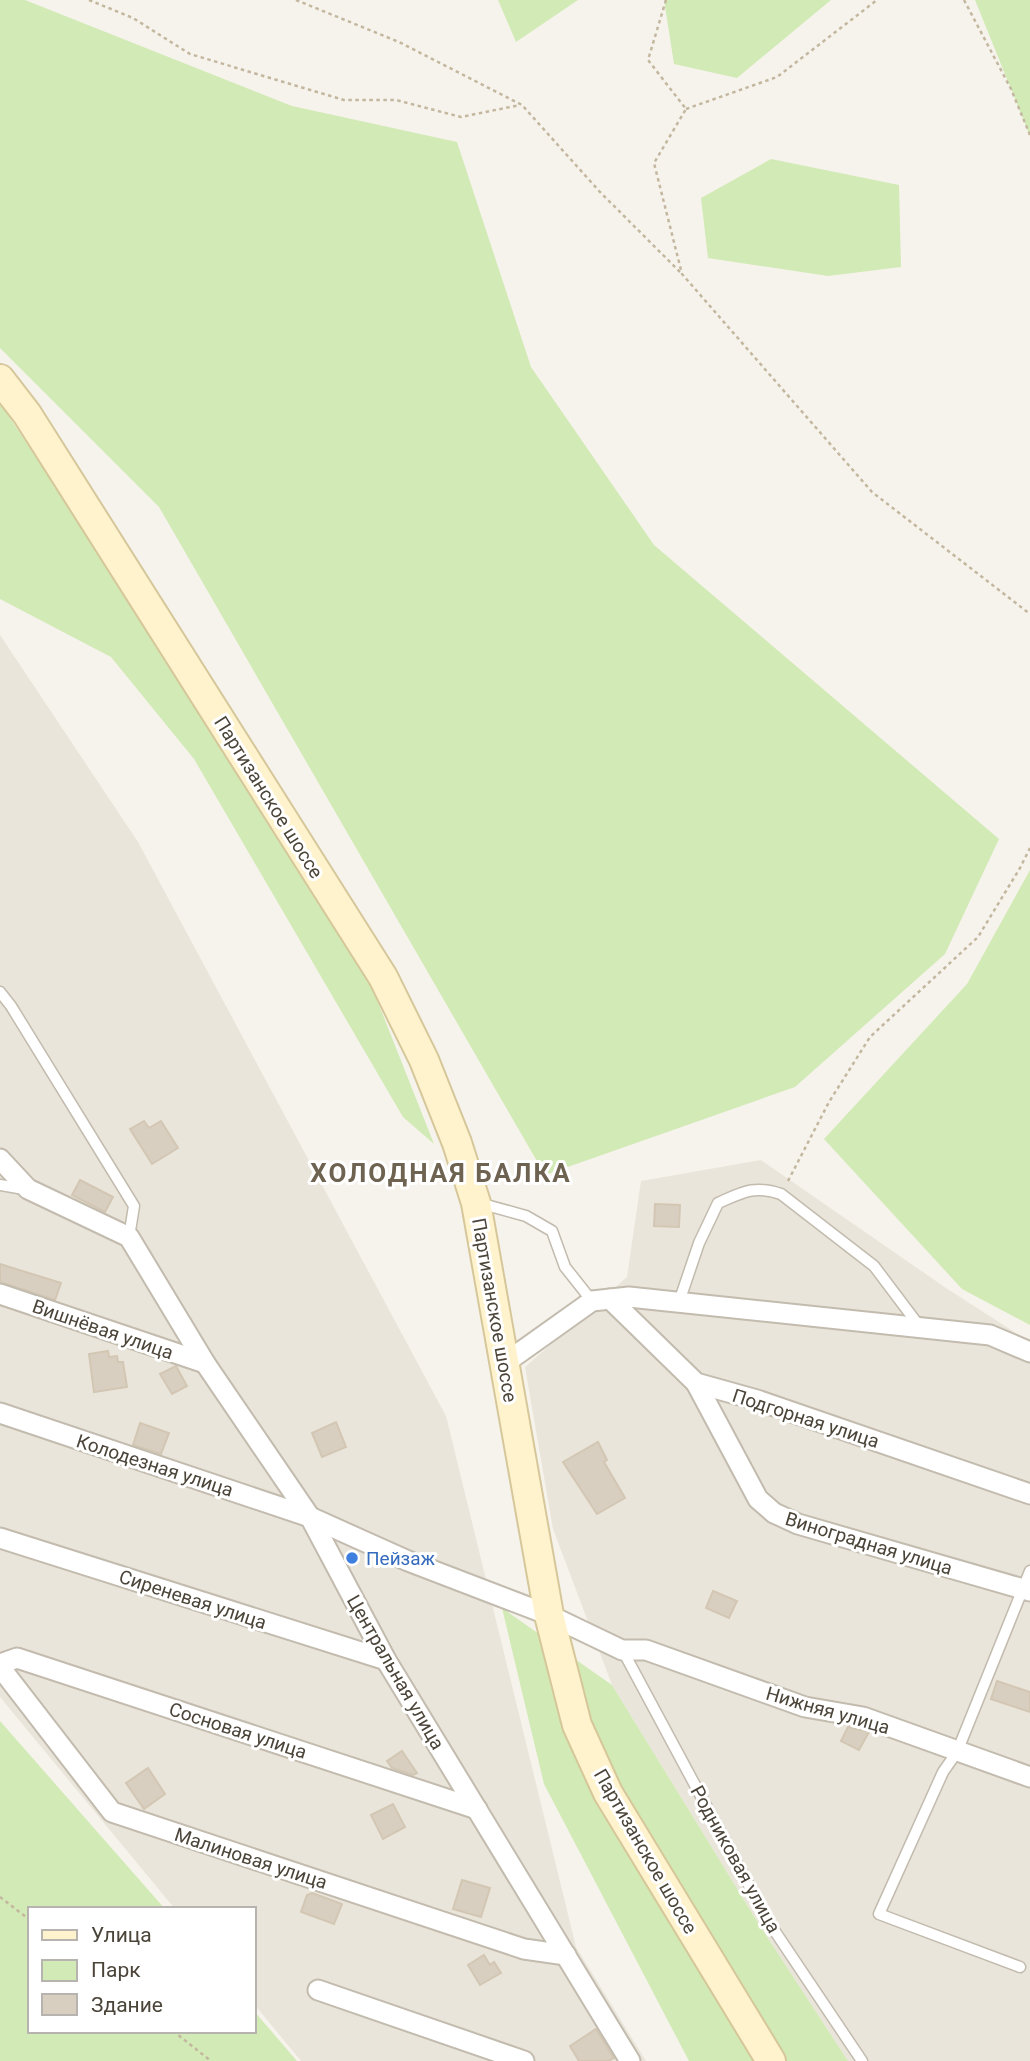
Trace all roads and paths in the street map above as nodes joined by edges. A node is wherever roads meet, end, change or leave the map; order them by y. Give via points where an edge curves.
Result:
1 (89, 0) edge
2 (296, 0) edge
3 (666, 0) edge
4 (877, 0) edge
5 (964, 0) edge
6 (522, 105) junction
7 (686, 109) junction
8 (1030, 135) edge
9 (682, 274) junction
10 (0, 379) edge
11 (1030, 614) edge
12 (1030, 848) edge
13 (0, 992) edge
14 (0, 1159) edge
15 (0, 1185) edge
16 (28, 1189) junction
17 (781, 1194) junction
18 (476, 1203) junction
19 (128, 1237) junction
20 (0, 1294) edge
21 (601, 1300) junction
22 (679, 1302) junction
23 (921, 1328) junction
24 (1030, 1352) edge
25 (205, 1363) junction
26 (505, 1363) junction
27 (696, 1383) junction
28 (0, 1413) edge
29 (1030, 1494) edge
30 (310, 1517) junction
31 (0, 1538) edge
32 (1028, 1583) edge
33 (549, 1615) junction
34 (622, 1650) junction
35 (386, 1660) junction
36 (0, 1666) edge
37 (957, 1752) junction
38 (1030, 1777) edge
39 (477, 1808) junction
40 (0, 1897) edge
41 (28, 1918) edge
42 (566, 1955) junction
43 (1020, 1968) dead end
44 (318, 1990) dead end
45 (176, 2033) edge
46 (211, 2061) edge
47 (524, 2061) edge
48 (630, 2061) edge
49 (771, 2061) edge
50 (862, 2061) edge

1 - 6 path via 133,18 190,54 344,100 396,100 461,117
2 - 6 path via 399,42
3 - 7 path via 648,60
4 - 7 path via 777,77
5 - 8 path
6 - 9 path
7 - 9 path via 654,163
9 - 11 path via 872,492
10 - 18 main road, Партизанское шоссе via 383,977 424,1060
12 - 17 path via 978,937 870,1037 829,1101
13 - 19 lane via 134,1206
14 - 16 street
15 - 16 lane
16 - 19 street
17 - 22 lane via 763,1188 718,1203
17 - 23 lane via 874,1266
18 - 21 lane via 526,1216 552,1231 565,1267
18 - 26 main road, Партизанское шоссе
19 - 25 street, Центральная улица
20 - 25 street, Вишнёвая улица
21 - 22 street via 629,1297
21 - 26 street
21 - 27 street, Подгорная улица
22 - 23 street
23 - 24 street via 990,1335
25 - 30 street, Центральная улица
26 - 33 main road, Партизанское шоссе
27 - 29 street, Подгорная улица
27 - 32 street, Виноградная улица via 758,1499 774,1513 798,1524
28 - 30 street, Колодезная улица
30 - 33 street, Колодезная улица
30 - 35 street, Центральная улица
31 - 35 street, Сиреневая улица
32 - 37 lane
33 - 34 street, Нижняя улица
33 - 49 main road, Партизанское шоссе via 577,1725 608,1793
34 - 37 street, Нижняя улица via 646,1650 806,1707 863,1717
34 - 50 lane, Родниковая улица via 768,1921
35 - 39 street, Центральная улица
36 - 39 street, Сосновая улица via 17,1658
36 - 42 street, Малиновая улица via 112,1812 524,1949
37 - 38 street, Нижняя улица
37 - 43 lane via 943,1772 879,1914
39 - 42 street, Центральная улица
40 - 41 path
42 - 48 street, Центральная улица
44 - 47 street
45 - 46 path

